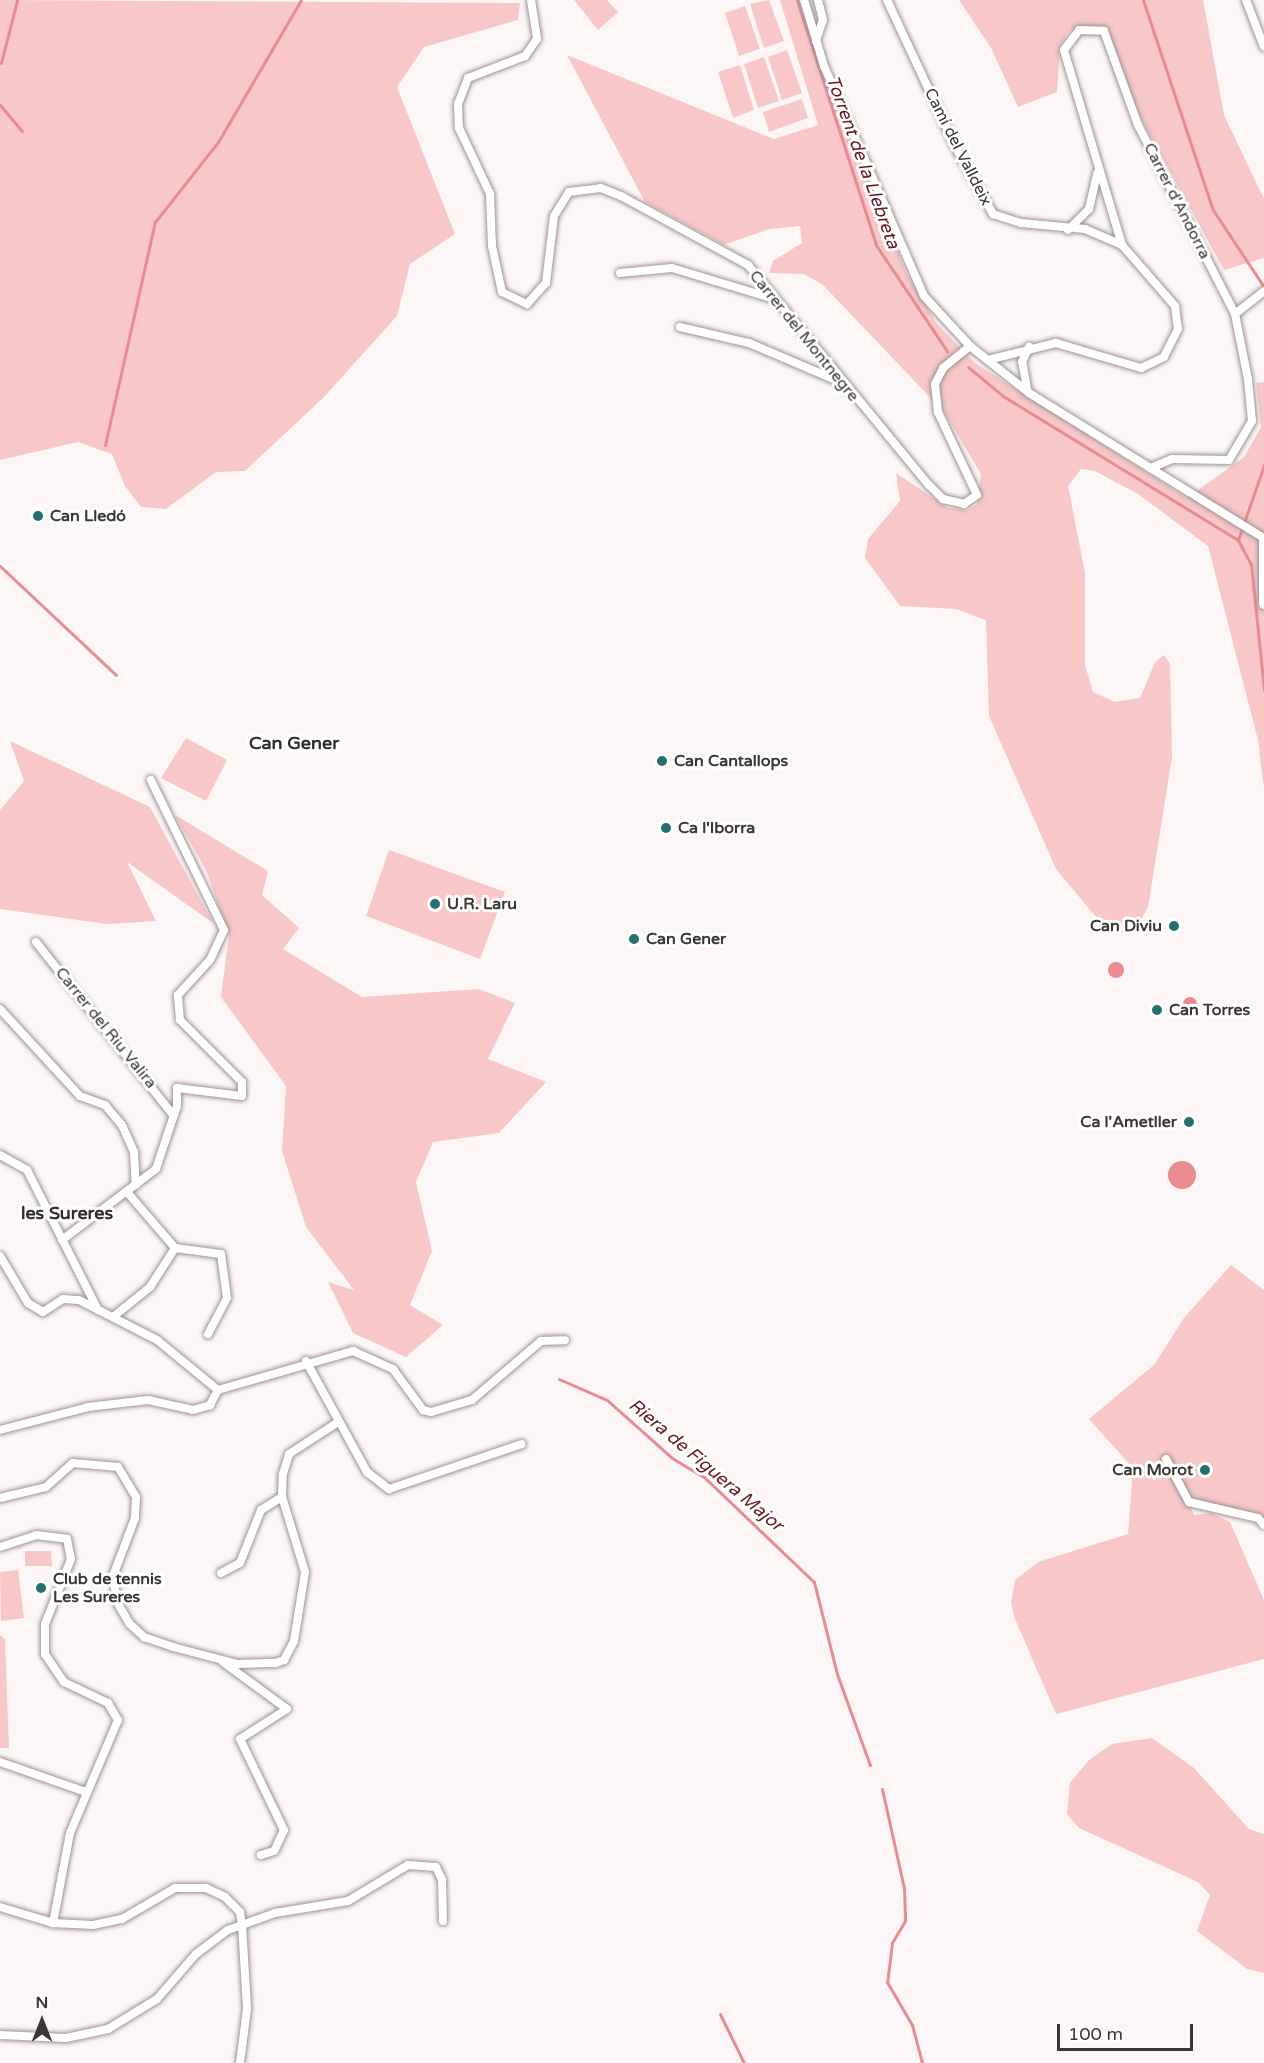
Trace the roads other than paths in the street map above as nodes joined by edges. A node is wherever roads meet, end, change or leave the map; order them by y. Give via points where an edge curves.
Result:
1 (531, 0) edge
2 (804, 0) edge
3 (818, 0) edge
4 (887, 0) edge
5 (1246, 0) edge
6 (816, 41) junction
7 (1264, 47) edge
8 (1098, 170) junction
9 (1068, 230) junction
10 (1122, 245) junction
11 (620, 273) dead end
12 (1264, 291) edge
13 (776, 300) junction
14 (1235, 314) junction
15 (681, 327) dead end
16 (970, 346) junction
17 (1029, 347) junction
18 (988, 360) junction
19 (841, 382) junction
20 (1029, 393) junction
21 (1151, 468) junction
22 (1264, 538) edge
23 (1264, 604) edge
24 (151, 780) dead end
25 (36, 942) dead end
26 (0, 1009) edge
27 (174, 1115) junction
28 (0, 1155) edge
29 (136, 1185) junction
30 (127, 1192) junction
31 (62, 1240) junction
32 (175, 1248) junction
33 (0, 1256) edge
34 (98, 1310) junction
35 (113, 1317) junction
36 (208, 1334) dead end
37 (566, 1340) dead end
38 (306, 1361) junction
39 (218, 1390) junction
40 (338, 1422) junction
41 (0, 1430) edge
42 (522, 1444) dead end
43 (1166, 1459) dead end
44 (282, 1497) junction
45 (0, 1498) edge
46 (1264, 1525) edge
47 (0, 1547) edge
48 (221, 1573) dead end
49 (220, 1659) junction
50 (0, 1762) edge
51 (86, 1792) junction
52 (261, 1855) dead end
53 (0, 1907) edge
54 (443, 1921) dead end
55 (53, 1923) junction
56 (242, 1924) junction
57 (0, 2035) edge
58 (240, 2063) edge

1 - 13 street, Carrer del Montnegre via 537,39 525,56 468,78 458,104 459,128 490,194 492,246 502,292 527,304 546,283 554,216 569,192 601,188 748,265
2 - 6 street
3 - 6 street via 823,20
4 - 9 street, Camí del Valldeix via 956,148 993,214
5 - 7 street
6 - 16 street via 924,296
8 - 9 street, Carrer d'Andorra via 1089,209
8 - 10 street, Carrer d'Andorra
8 - 14 street, Carrer d'Andorra via 1064,50 1079,30 1104,31 1138,125
9 - 10 street, Camí del Valldeix via 1085,229
10 - 17 street, Camí del Valldeix via 1175,306 1178,329 1164,357 1141,368 1056,343
11 - 13 street via 672,268
12 - 14 street
13 - 19 street, Carrer del Montnegre
14 - 21 street, Carrer d'Andorra via 1252,421 1229,460 1172,459
15 - 19 street via 749,343
16 - 18 street
16 - 19 street, Carrer del Montnegre via 943,368 935,384 938,412 977,495 964,504 943,499
17 - 18 street, Camí del Valldeix
17 - 20 street via 1022,362
18 - 20 street
20 - 21 street
21 - 22 street
22 - 23 street
24 - 27 street via 224,930 210,960 178,995 180,1020 242,1082 242,1096 232,1098 177,1088
25 - 27 street, Carrer del Riu Valira
26 - 29 street via 81,1096 105,1105 122,1125 134,1152
27 - 29 street via 156,1169
28 - 31 street via 27,1170
29 - 30 street
30 - 31 street
30 - 32 street
31 - 34 street
32 - 35 street via 150,1287
32 - 36 street via 221,1254 227,1270 227,1298
33 - 34 street via 28,1304 43,1312 63,1299
34 - 35 street
35 - 39 street via 157,1340
37 - 38 street via 541,1341 472,1400 431,1412 423,1410 393,1369 362,1354 353,1351
38 - 39 street
38 - 40 street
39 - 41 street via 210,1405 193,1410 148,1400 88,1407
40 - 42 street via 367,1472 390,1489
40 - 44 street via 289,1454
43 - 46 street via 1189,1502 1258,1518
44 - 48 street via 261,1510 240,1563
44 - 49 street via 305,1572 290,1652 266,1665
45 - 49 street via 46,1487 73,1463 118,1467 136,1497 135,1518 113,1576 124,1617 153,1641
47 - 51 street via 50,1534 62,1536 70,1545 71,1559 45,1624 45,1654 64,1682 108,1703 118,1720
49 - 52 street via 287,1709 240,1739 284,1830 274,1851
50 - 51 street
51 - 55 street via 66,1847
53 - 55 street
54 - 56 street via 442,1880 436,1867 423,1862 408,1865 348,1901
55 - 56 street via 122,1919 165,1892 186,1886 225,1897 240,1912
56 - 57 street via 208,1944 157,1999 123,2022 66,2038
56 - 58 street via 247,2009

